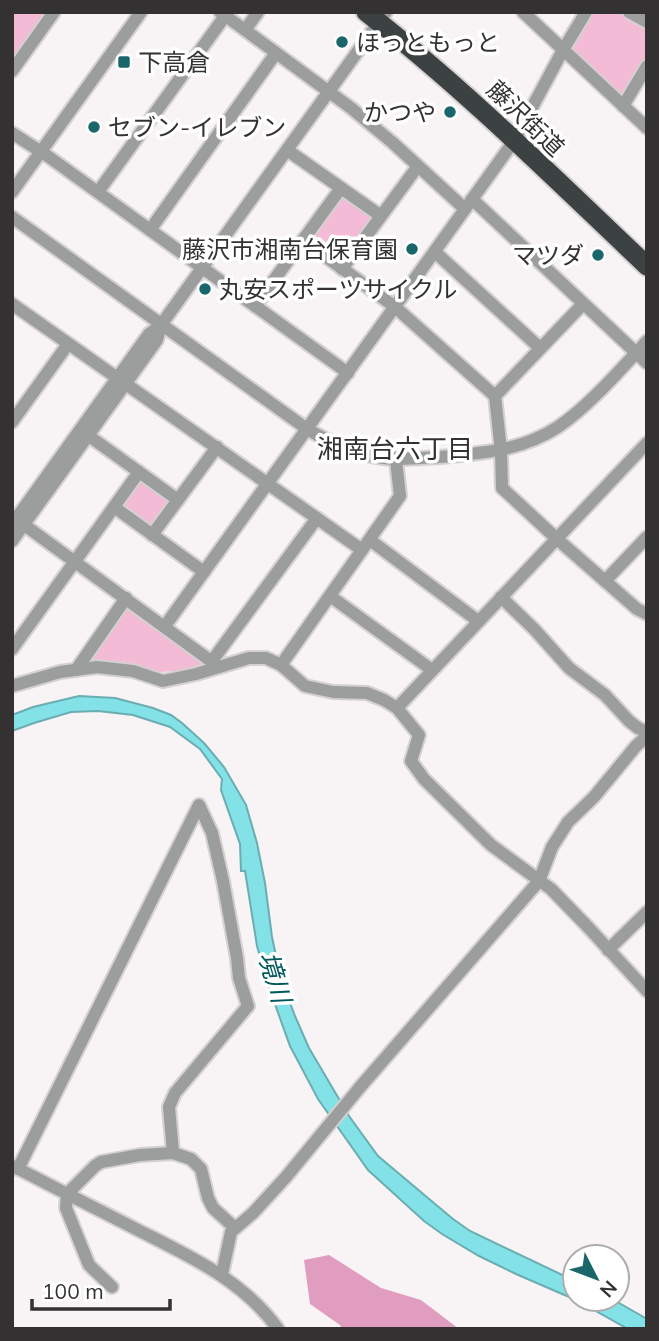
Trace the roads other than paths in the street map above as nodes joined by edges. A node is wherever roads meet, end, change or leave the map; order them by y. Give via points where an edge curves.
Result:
1 (54, 12) edge
2 (141, 12) edge
3 (258, 12) edge
4 (523, 12) edge
5 (586, 12) edge
6 (629, 12) edge
7 (222, 14) edge
8 (377, 16) edge
9 (647, 22) edge
10 (245, 30) junction
11 (563, 50) junction
12 (276, 53) junction
13 (14, 63) edge
14 (647, 66) edge
15 (329, 91) junction
16 (623, 106) junction
17 (647, 128) edge
18 (12, 133) edge
19 (514, 141) junction
20 (287, 150) junction
21 (41, 152) junction
22 (418, 166) junction
23 (341, 188) junction
24 (12, 192) edge
25 (98, 192) junction
26 (469, 204) junction
27 (381, 216) junction
28 (12, 217) edge
29 (150, 230) junction
30 (303, 240) junction
31 (435, 252) junction
32 (647, 266) edge
33 (202, 268) junction
34 (342, 269) junction
35 (583, 304) junction
36 (255, 306) junction
37 (395, 307) junction
38 (14, 308) edge
39 (162, 325) junction
40 (647, 341) edge
41 (68, 344) junction
42 (540, 348) junction
43 (636, 352) junction
44 (647, 363) edge
45 (348, 373) junction
46 (121, 382) junction
47 (495, 396) junction
48 (12, 422) edge
49 (307, 429) junction
50 (84, 433) junction
51 (647, 443) edge
52 (217, 447) junction
53 (501, 451) junction
54 (396, 460) junction
55 (139, 472) junction
56 (268, 483) junction
57 (178, 500) junction
58 (114, 507) junction
59 (317, 518) junction
60 (16, 521) edge
61 (152, 535) junction
62 (647, 537) edge
63 (557, 539) junction
64 (12, 541) edge
65 (366, 545) junction
66 (75, 562) junction
67 (204, 572) junction
68 (606, 581) junction
69 (330, 596) junction
70 (500, 597) junction
71 (126, 598) junction
72 (647, 614) edge
73 (478, 621) junction
74 (165, 626) junction
75 (12, 649) edge
76 (216, 664) junction
77 (281, 664) junction
78 (76, 670) junction
79 (432, 670) junction
80 (12, 685) edge
81 (397, 708) junction
82 (647, 734) edge
83 (538, 880) junction
84 (647, 912) edge
85 (608, 950) junction
86 (647, 991) edge
87 (173, 1153) junction
88 (15, 1168) edge
89 (67, 1194) junction
90 (235, 1228) junction
91 (222, 1274) junction
92 (112, 1287) dead end
93 (278, 1329) edge

1 - 13 street
2 - 21 street
3 - 10 street
4 - 11 street
5 - 11 street
6 - 9 street
7 - 10 street
7 - 25 street
8 - 15 street
8 - 19 highway, 藤沢街道
10 - 12 street
11 - 16 street
11 - 19 street
12 - 15 street
12 - 29 street
14 - 16 street
15 - 20 street
15 - 22 street
16 - 17 street
18 - 21 street
19 - 26 street
19 - 32 highway, 藤沢街道
20 - 23 street
20 - 33 street
21 - 24 street
21 - 25 street
22 - 26 street
22 - 27 street
23 - 27 street
23 - 30 street
25 - 29 street
26 - 31 street
26 - 35 street
27 - 34 street
28 - 39 street
29 - 33 street
30 - 34 street
30 - 36 street
31 - 37 street
31 - 42 street
33 - 36 street
33 - 39 street
34 - 37 street
35 - 42 street
35 - 43 street
36 - 45 street
37 - 45 street
37 - 47 street
38 - 41 street
39 - 46 street via 157,340
39 - 49 street
40 - 43 street
41 - 46 street
41 - 48 street
42 - 47 street
43 - 44 street
43 - 53 street via 574,415 536,440
45 - 49 street
46 - 50 street
46 - 52 street
47 - 53 street
49 - 54 street via 354,452
49 - 56 street
50 - 55 street
50 - 60 street
51 - 63 street
52 - 56 street
52 - 57 street
53 - 54 street
53 - 63 street via 502,488
54 - 65 street via 400,496
55 - 57 street
55 - 58 street
56 - 59 street
56 - 67 street
57 - 61 street
58 - 61 street
58 - 66 street
59 - 65 street
59 - 76 street
60 - 64 street
60 - 66 street
61 - 67 street
62 - 68 street
63 - 68 street
63 - 70 street
65 - 69 street
65 - 73 street
66 - 71 street
66 - 75 street
67 - 74 street
68 - 72 street
69 - 77 street
69 - 79 street
70 - 73 street
70 - 82 street via 569,668
71 - 74 street
71 - 78 street
73 - 79 street
74 - 76 street
76 - 77 street via 249,658
76 - 78 street via 163,681 133,671
77 - 81 street via 305,687 367,693
78 - 80 street
79 - 81 street
81 - 83 street via 419,735 411,761 424,779 491,845
82 - 83 street via 568,822
83 - 85 street
83 - 90 street via 286,1177
84 - 85 street
85 - 86 street
87 - 88 street via 171,1100 248,1006 212,833 199,805
87 - 89 street via 101,1162
87 - 90 street via 197,1163 213,1208
88 - 89 street
89 - 91 street
89 - 92 street via 66,1208 89,1265
90 - 91 street
91 - 93 street via 256,1302

